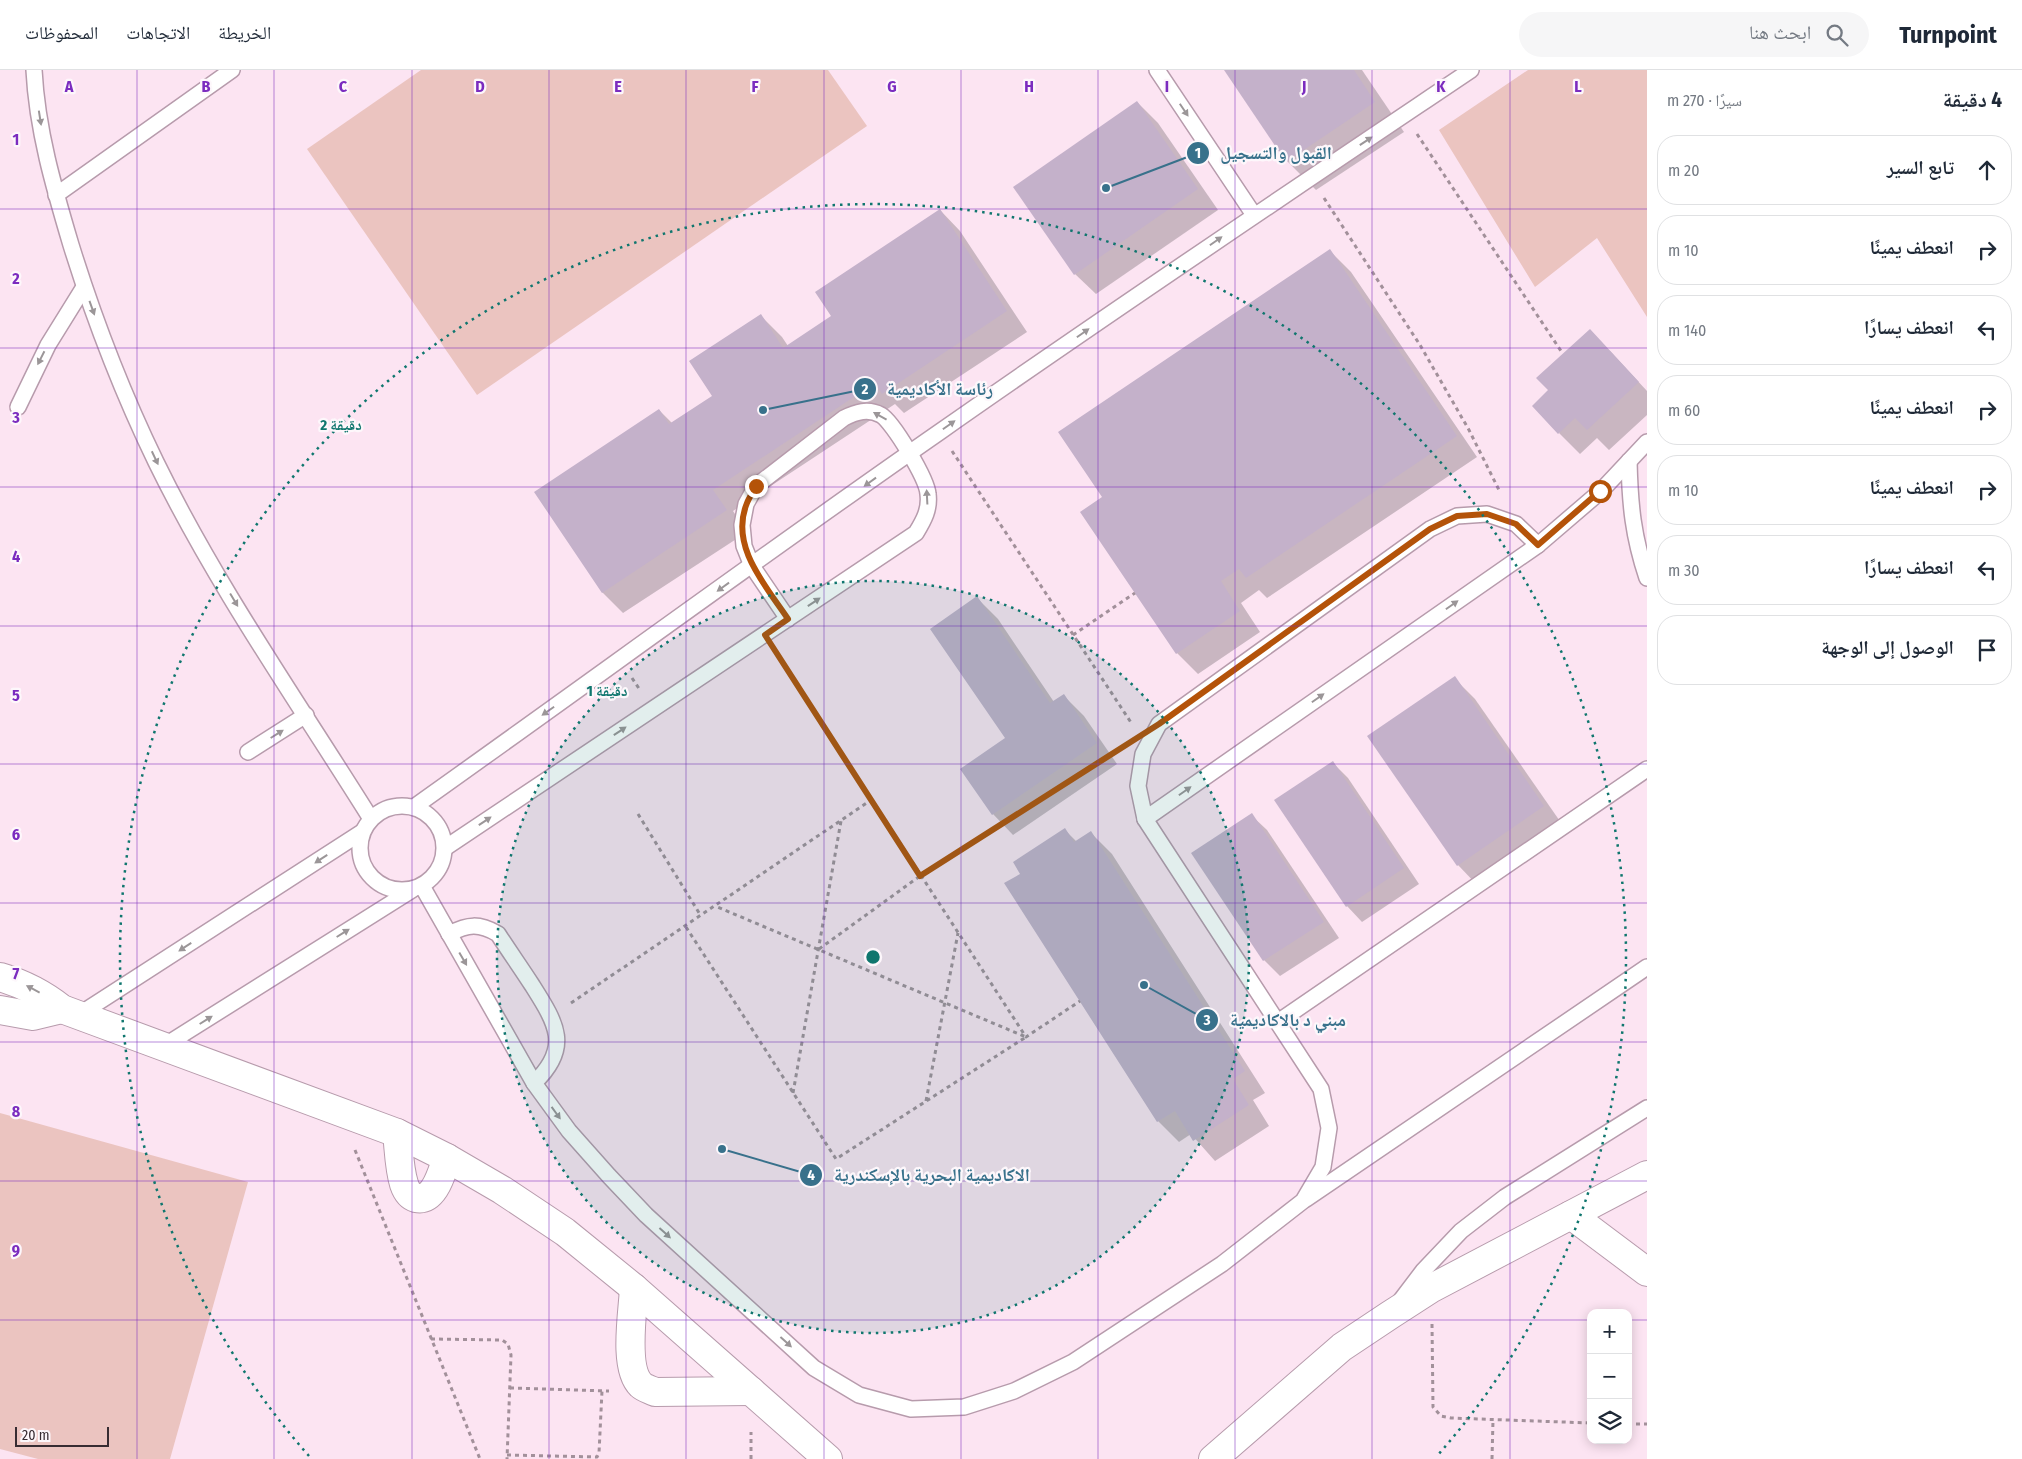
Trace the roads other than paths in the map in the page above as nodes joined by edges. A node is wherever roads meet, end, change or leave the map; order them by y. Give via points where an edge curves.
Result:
1 (34, 70) edge
2 (232, 70) edge
3 (1156, 70) edge
4 (1467, 71) edge
5 (56, 195) junction
6 (1254, 214) junction
7 (84, 286) junction
8 (18, 407) dead end
9 (1647, 442) edge
10 (909, 454) junction
11 (1629, 461) junction
12 (1538, 545) junction
13 (752, 566) junction
14 (1647, 578) edge
15 (788, 619) junction
16 (306, 716) junction
17 (248, 752) dead end
18 (1647, 769) edge
19 (414, 807) junction
20 (371, 819) junction
21 (1145, 819) junction
22 (362, 832) junction
23 (445, 848) junction
24 (417, 888) junction
25 (449, 934) junction
26 (1647, 967) edge
27 (0, 977) edge
28 (0, 1010) edge
29 (71, 1012) junction
30 (1278, 1022) junction
31 (164, 1046) junction
32 (534, 1083) junction
33 (1647, 1108) edge
34 (397, 1133) junction
35 (447, 1158) junction
36 (1647, 1176) edge
37 (1303, 1201) junction
38 (1572, 1215) junction
39 (1647, 1272) edge
40 (634, 1288) junction
41 (1390, 1315) junction
42 (751, 1391) junction
43 (828, 1459) edge
44 (1213, 1459) edge

1 -> 5 lane via 43,140
2 - 5 lane
3 -> 6 lane
6 -> 4 lane
5 - 7 lane
10 -> 6 lane
7 -> 8 lane via 48,346
7 -> 16 lane via 117,376 157,463 202,547
9 - 11 lane
10 -> 13 lane
10 -> 13 lane via 882,415 856,412 844,418 756,486 746,504 742,525 744,546
15 -> 10 lane via 916,533 927,514 928,493
11 - 12 lane via 1570,519
11 - 14 lane via 1630,507
21 -> 12 lane
12 - 21 lane via 1516,524 1487,514 1457,516 1430,529 1159,724 1143,754 1138,786
13 - 15 lane
13 -> 19 lane
23 -> 15 lane
17 -> 16 lane
16 - 20 lane
18 - 30 lane
19 - 20 lane via 391,808
19 - 23 lane via 430,816 441,830
20 - 22 lane
21 - 30 lane
22 - 24 lane via 359,851 364,869 377,883 394,890
22 -> 29 lane
23 - 24 lane via 442,863 434,877
24 - 25 lane
31 -> 24 lane
25 -> 32 lane
25 - 32 lane via 473,926 486,927 498,934 551,1016 557,1034 556,1053 548,1070
26 - 37 lane
29 -> 27 street via 27,985
28 - 29 street via 32,1016
29 - 31 street
30 - 37 lane via 1322,1088 1329,1128 1323,1167
31 - 34 street
32 -> 37 lane via 569,1131 646,1215 814,1368 859,1395 911,1409 964,1407 1014,1391 1073,1362 1222,1264
33 - 41 lane via 1505,1197 1461,1231 1423,1271
34 - 35 street
34 - 35 street via 408,1194 417,1198 427,1197 434,1190
35 - 40 street via 565,1232
36 - 38 street
38 - 39 street
38 - 41 street via 1432,1288
40 - 42 street
40 - 42 street via 632,1372 641,1385 655,1392
41 - 44 street via 1342,1347
42 - 43 street

